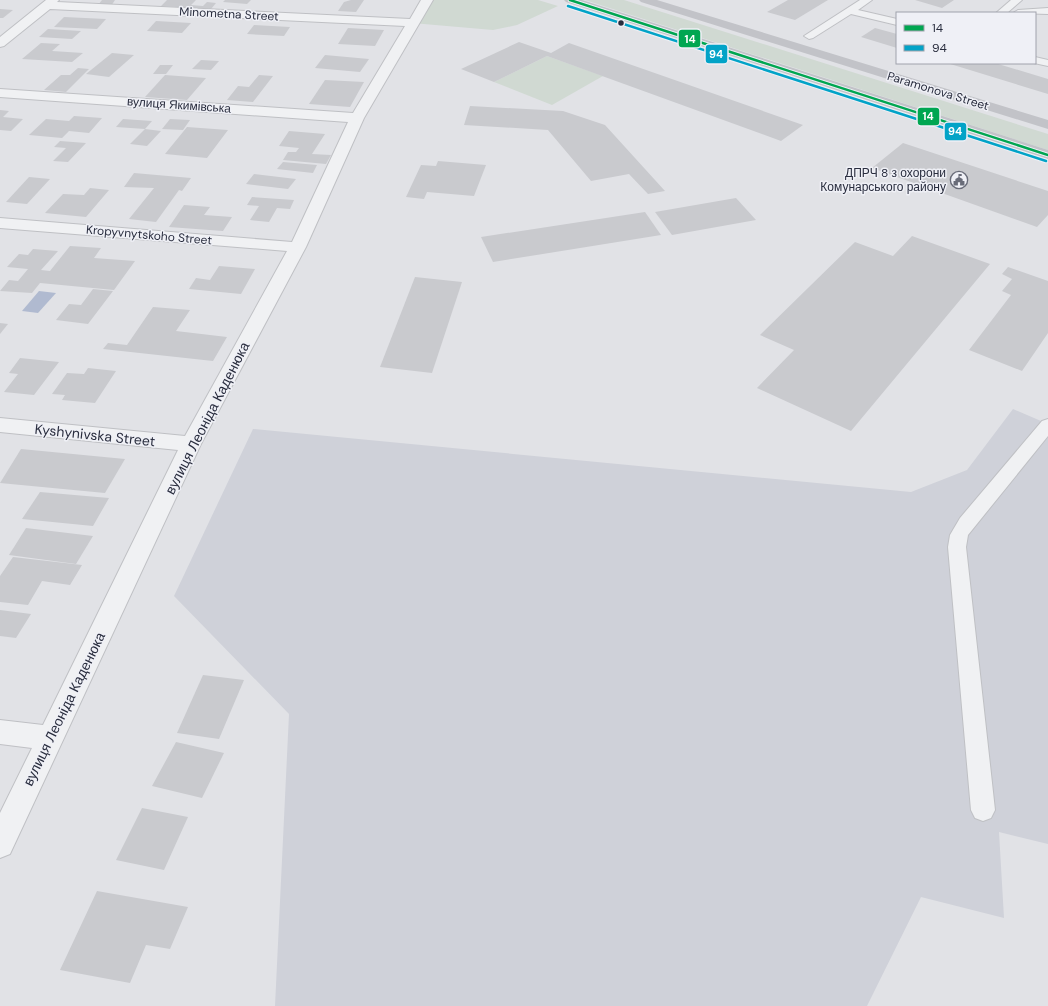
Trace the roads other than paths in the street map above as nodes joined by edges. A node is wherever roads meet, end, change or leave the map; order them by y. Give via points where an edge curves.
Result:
1 (427, 0) edge
2 (570, 0) edge
3 (646, 0) edge
4 (867, 0) edge
5 (1017, 0) edge
6 (50, 3) edge
7 (851, 11) junction
8 (1048, 11) edge
9 (1003, 12) edge
10 (1033, 12) edge
11 (894, 20) edge
12 (412, 23) junction
13 (809, 36) dead end
14 (0, 43) edge
15 (1036, 60) edge
16 (1048, 63) edge
17 (0, 93) edge
18 (357, 118) junction
19 (1048, 125) edge
20 (1048, 155) edge
21 (0, 223) edge
22 (298, 247) junction
23 (0, 425) edge
24 (1048, 425) edge
25 (191, 444) junction
26 (0, 732) edge
27 (49, 738) junction
28 (983, 810) dead end
29 (0, 844) edge

1 - 12 street, вулиця Леоніда Каденюка
2 - 20 street, Paramonova Street
3 - 19 street, Paramonova Street
4 - 7 lane
5 - 9 lane
6 - 12 street, Minometna Street
6 - 14 street
7 - 11 lane
7 - 13 lane
8 - 10 lane
12 - 18 street, вулиця Леоніда Каденюка
15 - 16 lane
17 - 18 street, вулиця Якимівська
18 - 22 street, вулиця Леоніда Каденюка
21 - 22 street, Kropyvnytskoho Street
22 - 25 street, вулиця Леоніда Каденюка
23 - 25 street, Kyshynivska Street
24 - 28 lane via 966,523 959,535 958,547
25 - 27 street, вулиця Леоніда Каденюка via 119,598
26 - 27 street
27 - 29 street, вулиця Леоніда Каденюка

